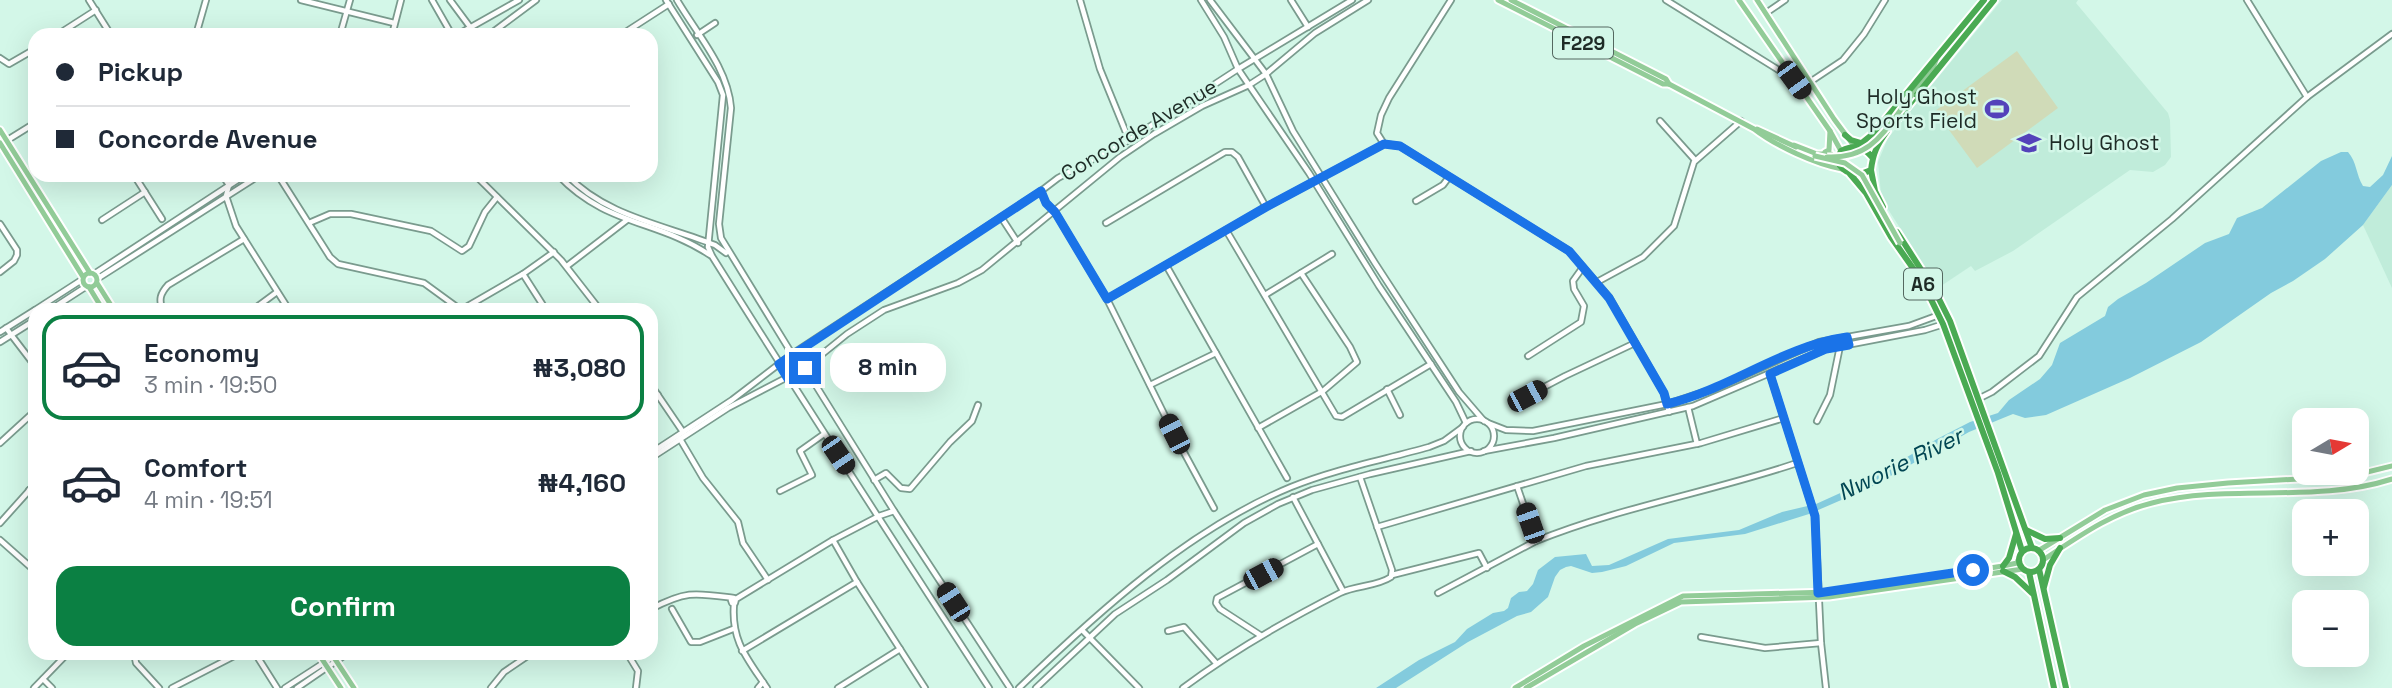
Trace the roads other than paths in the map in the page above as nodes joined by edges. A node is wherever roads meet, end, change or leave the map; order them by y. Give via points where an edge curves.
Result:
1 (89, 0) edge
2 (205, 0) edge
3 (301, 0) edge
4 (350, 0) edge
5 (401, 0) edge
6 (432, 0) edge
7 (450, 0) edge
8 (519, 0) edge
9 (536, 0) edge
10 (677, 0) edge
11 (1080, 0) edge
12 (1201, 0) edge
13 (1210, 0) edge
14 (1291, 0) edge
15 (1352, 0) edge
16 (1367, 0) edge
17 (1451, 0) edge
18 (1498, 0) edge
19 (1511, 0) edge
20 (1666, 0) edge
21 (1739, 0) edge
22 (1757, 0) edge
23 (1785, 0) edge
24 (1885, 0) edge
25 (1984, 0) edge
26 (1994, 0) edge
27 (2247, 0) edge
28 (668, 2) edge
29 (96, 10) junction
30 (348, 11) junction
31 (1766, 13) junction
32 (394, 23) junction
33 (715, 23) dead end
34 (470, 26) junction
35 (1308, 27) junction
36 (68, 28) edge
37 (107, 28) edge
38 (199, 28) edge
39 (343, 28) edge
40 (393, 28) edge
41 (450, 28) edge
42 (467, 28) edge
43 (498, 28) edge
44 (631, 28) edge
45 (2392, 34) edge
46 (697, 35) junction
47 (28, 53) edge
48 (1937, 57) junction
49 (0, 58) edge
50 (1255, 58) junction
51 (1238, 69) junction
52 (1266, 74) junction
53 (1651, 75) junction
54 (1794, 80) junction
55 (1810, 82) junction
56 (1249, 85) junction
57 (728, 87) junction
58 (721, 89) junction
59 (2307, 97) junction
60 (1660, 121) dead end
61 (1741, 121) junction
62 (28, 127) edge
63 (1754, 129) junction
64 (0, 130) edge
65 (1830, 131) junction
66 (1845, 135) junction
67 (1871, 136) junction
68 (1129, 141) junction
69 (1785, 141) junction
70 (2, 143) edge
71 (1384, 144) junction
72 (1856, 146) junction
73 (1839, 152) junction
74 (1817, 155) junction
75 (1872, 157) junction
76 (1695, 160) junction
77 (1842, 169) junction
78 (1871, 170) junction
79 (1850, 174) junction
80 (1449, 177) junction
81 (1322, 179) junction
82 (28, 181) edge
83 (29, 182) edge
84 (139, 182) edge
85 (227, 182) edge
86 (234, 182) edge
87 (249, 182) edge
88 (283, 182) edge
89 (482, 182) edge
90 (565, 182) edge
91 (573, 182) edge
92 (1314, 182) junction
93 (229, 185) junction
94 (1041, 191) junction
95 (145, 192) junction
96 (226, 196) junction
97 (497, 197) junction
98 (1416, 201) dead end
99 (1266, 207) junction
100 (1055, 212) junction
101 (1001, 217) junction
102 (162, 219) dead end
103 (102, 220) dead end
104 (627, 220) junction
105 (309, 223) junction
106 (1106, 223) dead end
107 (0, 225) edge
108 (1226, 230) junction
109 (244, 239) junction
110 (709, 243) junction
111 (1018, 243) junction
112 (554, 252) junction
113 (1332, 254) dead end
114 (712, 256) junction
115 (730, 256) junction
116 (1166, 265) junction
117 (567, 266) junction
118 (1583, 267) junction
119 (1922, 271) junction
120 (0, 272) edge
121 (1301, 273) junction
122 (523, 274) junction
123 (94, 277) junction
124 (83, 278) junction
125 (1597, 282) junction
126 (88, 287) junction
127 (277, 292) junction
128 (1265, 295) junction
129 (1107, 299) junction
130 (46, 303) edge
131 (62, 303) edge
132 (98, 303) edge
133 (110, 303) edge
134 (160, 303) edge
135 (262, 303) edge
136 (284, 303) edge
137 (451, 303) edge
138 (473, 303) edge
139 (542, 303) edge
140 (595, 303) edge
141 (1942, 313) junction
142 (28, 314) edge
143 (1947, 323) junction
144 (28, 324) edge
145 (6, 328) junction
146 (0, 332) edge
147 (11, 335) junction
148 (1847, 337) junction
149 (0, 342) edge
150 (1635, 343) junction
151 (1849, 345) junction
152 (1840, 346) junction
153 (1216, 353) junction
154 (792, 354) junction
155 (1528, 356) dead end
156 (28, 357) edge
157 (779, 364) junction
158 (1431, 364) junction
159 (805, 368) junction
160 (1770, 374) junction
161 (788, 379) junction
162 (1150, 385) junction
163 (1387, 389) junction
164 (1323, 391) junction
165 (658, 395) edge
166 (1527, 396) dead end
167 (1977, 403) junction
168 (1667, 404) junction
169 (978, 405) dead end
170 (1688, 407) junction
171 (1669, 412) junction
172 (1400, 415) dead end
173 (28, 417) edge
174 (1784, 418) junction
175 (1817, 421) dead end
176 (1486, 422) junction
177 (1465, 425) junction
178 (1258, 428) junction
179 (683, 432) junction
180 (824, 435) junction
181 (680, 439) junction
182 (0, 443) edge
183 (1697, 444) junction
184 (1991, 447) junction
185 (658, 451) edge
186 (1471, 451) junction
187 (1485, 451) junction
188 (658, 452) edge
189 (1797, 463) junction
190 (2392, 466) edge
191 (1360, 477) junction
192 (1287, 478) dead end
193 (2392, 478) edge
194 (874, 480) junction
195 (1517, 486) junction
196 (28, 491) edge
197 (780, 491) dead end
198 (1293, 497) junction
199 (1214, 508) dead end
200 (894, 511) junction
201 (879, 516) junction
202 (0, 523) edge
203 (1377, 527) junction
204 (2025, 530) junction
205 (2017, 532) junction
206 (2060, 538) junction
207 (0, 540) edge
208 (833, 540) junction
209 (1536, 541) junction
210 (1318, 544) junction
211 (2060, 548) junction
212 (2035, 549) junction
213 (2022, 551) junction
214 (2018, 560) junction
215 (2043, 560) junction
216 (28, 565) edge
217 (1487, 568) junction
218 (2003, 568) junction
219 (2039, 569) junction
220 (2026, 571) junction
221 (1392, 575) junction
222 (768, 580) junction
223 (857, 582) junction
224 (2043, 589) junction
225 (1343, 591) junction
226 (1438, 593) dead end
227 (2034, 594) junction
228 (1818, 595) junction
229 (734, 601) junction
230 (658, 606) edge
231 (673, 609) dead end
232 (733, 629) junction
233 (1082, 630) junction
234 (2052, 630) junction
235 (1168, 631) dead end
236 (2041, 632) junction
237 (1260, 635) junction
238 (1701, 637) dead end
239 (1087, 638) junction
240 (1821, 643) junction
241 (900, 649) junction
242 (743, 651) junction
243 (61, 660) edge
244 (135, 660) edge
245 (226, 660) edge
246 (259, 660) edge
247 (322, 660) edge
248 (331, 660) edge
249 (337, 660) edge
250 (522, 660) edge
251 (631, 660) edge
252 (1216, 663) junction
253 (325, 665) junction
254 (43, 679) junction
255 (763, 682) junction
256 (34, 688) edge
257 (52, 688) edge
258 (159, 688) edge
259 (172, 688) edge
260 (277, 688) edge
261 (285, 688) edge
262 (297, 688) edge
263 (341, 688) edge
264 (354, 688) edge
265 (491, 688) edge
266 (636, 688) edge
267 (758, 688) edge
268 (767, 688) edge
269 (838, 688) edge
270 (925, 688) edge
271 (989, 688) edge
272 (1010, 688) edge
273 (1019, 688) edge
274 (1036, 688) edge
275 (1139, 688) edge
276 (1183, 688) edge
277 (1514, 688) edge
278 (1525, 688) edge
279 (1826, 688) edge
280 (2054, 688) edge
281 (2066, 688) edge

1 - 29 street
2 - 38 street
3 - 30 street
4 - 30 street
5 - 32 street
6 - 41 street
7 - 34 street
8 - 34 street
9 - 43 street
10 - 46 street
11 - 68 street via 1100,69
12 - 51 street
13 - 50 street
14 - 35 street
15 - 35 street, Concorde Avenue
16 - 52 street, Concorde Avenue via 1315,33
17 - 71 street via 1381,115 1377,134
18 - 53 main road, F229
19 - 53 main road, F229
20 - 54 street
21 - 54 main road
22 - 31 main road
23 - 31 street
24 - 55 street via 1843,60
25 - 48 highway
26 - 75 highway, A6 via 1890,128
27 - 59 street
28 - 44 street
28 - 58 street
29 - 36 street
29 - 37 street
30 - 32 street
30 - 39 street
31 - 55 main road
32 - 40 street
33 - 46 street
34 - 42 street
35 - 50 street, Concorde Avenue
45 - 59 street
46 - 57 street
47 - 49 street via 9,64
48 - 67 highway
48 - 74 main road, bridge via 1932,71 1874,144 1842,158
50 - 51 street, Concorde Avenue
50 - 52 street
51 - 56 street
51 - 68 street, Concorde Avenue
52 - 56 street, Concorde Avenue
52 - 81 street
53 - 61 main road, F229
54 - 65 main road
55 - 66 main road
56 - 92 street
56 - 100 street, Concorde Avenue via 1154,134
57 - 58 street
57 - 115 street via 731,107 719,224
58 - 110 street
59 - 167 street via 2077,297 2039,356
60 - 76 street
61 - 63 main road, F229
61 - 76 street
62 - 70 street
63 - 69 main road
63 - 77 main road via 1826,166
64 - 70 main road
65 - 73 main road
65 - 74 main road via 1829,150
66 - 67 highway via 1862,143
66 - 72 main road
67 - 72 highway
68 - 94 street, Concorde Avenue
69 - 74 main road
69 - 74 main road
70 - 82 main road
70 - 124 main road
71 - 80 street via 1400,146
71 - 81 street
72 - 73 highway
72 - 75 highway
73 - 74 main road
73 - 77 highway
74 - 119 main road, bridge via 1844,163 1862,175 1900,243
75 - 78 highway, A6
76 - 125 street via 1674,226 1643,257
77 - 79 highway, A6
78 - 79 highway
78 - 119 highway, A6 via 1885,212
79 - 141 highway, A6
80 - 98 street
80 - 118 street via 1569,251
81 - 92 street
81 - 176 street via 1459,392
83 - 123 main road
84 - 95 street
85 - 93 street
86 - 93 street
87 - 96 street
88 - 105 street
89 - 97 street
90 - 104 street via 583,199
91 - 110 street via 606,205
92 - 99 street
92 - 158 street
93 - 96 street
93 - 123 street
94 - 100 street
94 - 101 street, Concorde Avenue
95 - 102 street
95 - 103 street
96 - 109 street
96 - 123 street
97 - 105 street via 462,251 431,231 351,214 330,214
97 - 112 street
99 - 106 street via 1238,156 1225,152
99 - 108 street
100 - 111 street, Concorde Avenue
100 - 129 street
101 - 111 street
101 - 154 street, Concorde Avenue
104 - 114 street via 697,245
104 - 117 street
105 - 137 street via 338,264 424,283
107 - 120 street via 17,250 14,261
108 - 116 street
108 - 128 street
109 - 127 street
109 - 134 street via 168,285
110 - 114 street
110 - 115 street
111 - 159 street, Concorde Avenue via 973,276 884,310
112 - 117 street
112 - 122 street
113 - 121 street
114 - 157 street
115 - 154 street
116 - 129 street
116 - 153 street
117 - 140 street
118 - 125 street
118 - 155 street via 1573,281 1584,306 1581,322
119 - 141 highway, A6
121 - 128 street
121 - 164 street via 1357,359
122 - 138 street
122 - 139 street
123 - 124 main road
123 - 126 main road via 94,286
123 - 133 main road
124 - 126 main road
124 - 130 street
125 - 150 street
126 - 131 street
126 - 132 main road
127 - 135 street
127 - 136 street
128 - 164 street
129 - 162 street
141 - 143 highway, A6
141 - 148 street via 1909,326
142 - 145 street
143 - 151 street
143 - 167 highway, A6
144 - 147 street
145 - 146 street
145 - 147 street
147 - 149 street
147 - 156 street
148 - 151 street
148 - 168 street via 1819,342 1713,390
150 - 166 street
150 - 168 street
151 - 152 street
152 - 160 street
152 - 175 street via 1830,395
153 - 162 street
153 - 178 street
154 - 157 street, Concorde Avenue
154 - 159 street
157 - 161 street
157 - 179 street, Concorde Avenue
158 - 163 street
158 - 177 street
159 - 161 street, Concorde Avenue
159 - 194 street
160 - 170 street
160 - 174 street
161 - 180 street
161 - 181 street, Concorde Avenue via 741,401
162 - 199 street
163 - 164 street via 1342,417 1336,416
163 - 172 street
164 - 178 street
165 - 179 street
167 - 184 highway, A6
168 - 171 street
168 - 176 street via 1533,431 1506,430
169 - 194 street via 972,422 910,489 904,490 886,473
170 - 171 street
170 - 183 street
171 - 187 street
173 - 182 street
174 - 183 street
174 - 189 street
176 - 177 street via 1475,419
176 - 187 street via 1494,436
177 - 186 street via 1461,441
177 - 233 street via 1444,441 1301,483 1261,501 1157,567
178 - 192 street
179 - 185 street, Concorde Avenue
180 - 197 street via 800,452 812,475
180 - 201 street
181 - 188 street, Concorde Avenue
181 - 222 street via 738,523 743,542
183 - 195 street via 1586,466
184 - 204 highway, A6
184 - 205 highway, A6
186 - 187 street
186 - 191 street
189 - 209 street via 1578,524
189 - 228 street via 1815,516
190 - 206 main road via 2351,476 2160,492 2105,510
191 - 198 street
191 - 203 street
193 - 211 main road via 2340,491 2166,499 2117,515
194 - 200 street
195 - 203 street
195 - 209 street
196 - 202 street
198 - 210 street
198 - 239 street via 1244,523
200 - 201 street
200 - 272 street
201 - 208 street
201 - 271 street
203 - 221 street
204 - 206 highway via 2045,539
204 - 212 highway, A6
205 - 213 highway, A6
205 - 218 highway
206 - 212 main road
207 - 216 street
208 - 222 street
208 - 223 street
209 - 217 street
210 - 225 street
210 - 237 street via 1217,598 1218,607
211 - 215 main road
211 - 224 highway
212 - 213 highway
212 - 215 highway, A6
213 - 214 highway
214 - 218 main road
214 - 220 highway
215 - 219 highway
217 - 221 street via 1479,553
217 - 226 street
218 - 220 main road
218 - 227 highway
218 - 228 main road
219 - 220 highway
219 - 224 highway
220 - 227 highway
221 - 225 street
222 - 229 street
223 - 241 street
223 - 242 street
224 - 234 highway
225 - 237 street
227 - 236 highway
228 - 240 street
228 - 277 main road via 1678,598
228 - 278 main road via 1681,602
229 - 230 street via 691,593
229 - 232 street
231 - 232 street via 691,642
232 - 242 street
233 - 239 street
233 - 273 street
234 - 236 highway
234 - 281 highway
235 - 252 street via 1184,627
236 - 280 highway
237 - 252 street
238 - 240 street via 1765,648
239 - 274 street
239 - 275 street
240 - 279 street
241 - 269 street
241 - 270 street
242 - 255 street
243 - 254 street
244 - 258 street
245 - 259 street
246 - 260 street
247 - 253 main road
248 - 253 street
249 - 264 main road
250 - 265 street
251 - 266 street via 638,671
252 - 276 street
253 - 261 street
253 - 262 street
253 - 263 main road
254 - 256 street
254 - 257 street
255 - 267 street
255 - 268 street

